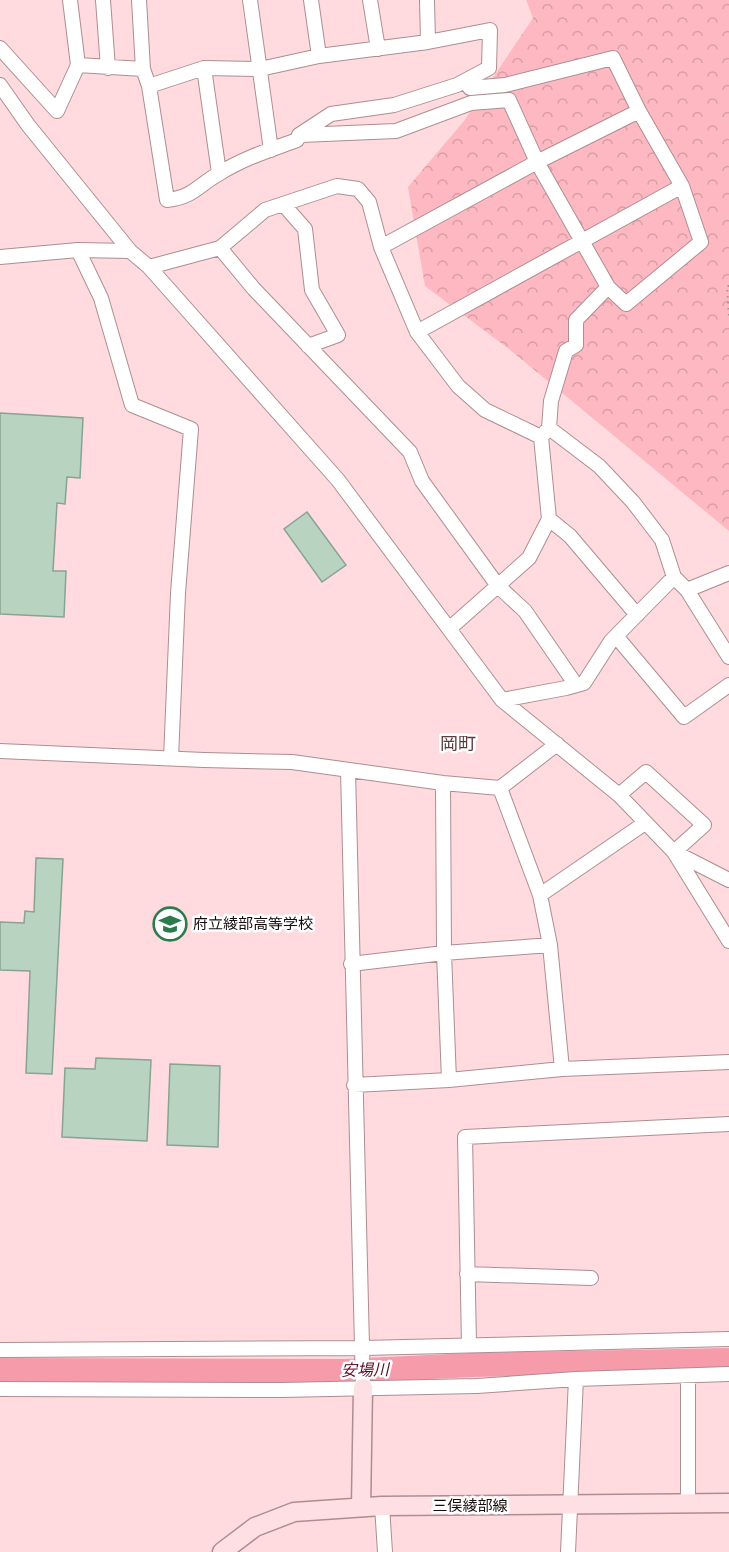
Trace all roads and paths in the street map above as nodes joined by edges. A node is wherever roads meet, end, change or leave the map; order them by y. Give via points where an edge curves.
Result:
1 (70, 0) edge
2 (103, 0) edge
3 (139, 0) edge
4 (250, 0) edge
5 (311, 0) edge
6 (370, 0) edge
7 (427, 0) edge
8 (428, 42) junction
9 (0, 48) edge
10 (378, 50) junction
11 (319, 56) junction
12 (78, 65) junction
13 (108, 68) junction
14 (204, 68) junction
15 (143, 69) junction
16 (260, 69) junction
17 (465, 81) junction
18 (0, 85) edge
19 (149, 86) junction
20 (639, 111) junction
21 (299, 135) junction
22 (271, 150) junction
23 (537, 162) junction
24 (219, 173) junction
25 (682, 186) junction
26 (283, 204) junction
27 (583, 241) junction
28 (381, 247) junction
29 (220, 248) junction
30 (78, 250) junction
31 (130, 250) junction
32 (0, 257) edge
33 (149, 267) junction
34 (608, 286) junction
35 (729, 286) edge
36 (729, 317) edge
37 (417, 332) junction
38 (308, 346) junction
39 (545, 433) junction
40 (549, 519) junction
41 (729, 573) edge
42 (674, 577) junction
43 (498, 586) junction
44 (687, 590) junction
45 (637, 615) junction
46 (449, 629) junction
47 (616, 636) junction
48 (729, 657) edge
49 (576, 685) junction
50 (729, 685) edge
51 (502, 700) junction
52 (557, 744) junction
53 (0, 751) edge
54 (171, 758) junction
55 (348, 770) junction
56 (443, 783) junction
57 (500, 788) junction
58 (619, 795) junction
59 (645, 823) junction
60 (674, 852) junction
61 (729, 880) edge
62 (540, 895) junction
63 (729, 941) edge
64 (550, 945) junction
65 (444, 953) junction
66 (351, 964) junction
67 (729, 1062) edge
68 (562, 1069) junction
69 (449, 1080) junction
70 (354, 1085) junction
71 (729, 1124) edge
72 (467, 1274) junction
73 (591, 1278) dead end
74 (729, 1339) edge
75 (469, 1345) junction
76 (0, 1350) edge
77 (363, 1352) junction
78 (729, 1374) edge
79 (688, 1377) junction
80 (576, 1379) junction
81 (363, 1388) junction
82 (0, 1389) edge
83 (729, 1503) edge
84 (688, 1504) junction
85 (382, 1506) junction
86 (571, 1506) junction
87 (361, 1507) junction
88 (222, 1552) edge
89 (384, 1552) edge
90 (568, 1552) edge

1 - 12 street
2 - 13 street
3 - 15 street
4 - 16 street
5 - 11 street
6 - 10 street
7 - 8 street
8 - 10 street
8 - 17 street via 490,30 489,68
9 - 12 street via 57,111
10 - 11 street
11 - 16 street
12 - 13 street
13 - 15 street
14 - 16 street
14 - 19 street
14 - 24 street
15 - 19 street
16 - 22 street
17 - 20 street via 470,88 505,85 613,58
17 - 21 street via 394,105 332,114
18 - 31 street
19 - 24 street via 167,200 184,198
20 - 23 street
20 - 25 street
21 - 22 street via 297,140
21 - 23 street via 396,131 471,103 509,100
22 - 24 street
23 - 27 street
23 - 28 street
25 - 27 street
25 - 34 street via 701,242 626,303
26 - 28 street via 337,186 358,189 369,202
26 - 29 street via 265,210
26 - 38 street via 305,229 312,290 338,334
27 - 34 street
27 - 37 street
28 - 37 street
29 - 33 street
29 - 38 street
30 - 31 street
30 - 32 street
30 - 54 street via 101,298 132,405 191,429 178,593
31 - 33 street
33 - 46 street via 338,480
34 - 39 street via 576,320 576,345 566,351
35 - 36 path
37 - 39 street via 458,386 485,410
38 - 43 street via 410,452 422,481
39 - 40 street
39 - 42 street via 599,466 633,502 662,540
40 - 43 street via 529,558
40 - 45 street via 570,536
41 - 44 street
42 - 44 street
42 - 45 street
43 - 46 street
43 - 49 street via 525,611
44 - 48 street
45 - 47 street
46 - 51 street
47 - 49 street via 584,683
47 - 50 street via 684,717
49 - 51 street
51 - 52 street
52 - 57 street
52 - 58 street
53 - 54 street
54 - 55 street via 292,762
55 - 56 street
55 - 66 street
56 - 57 street
56 - 65 street
57 - 62 street
58 - 59 street
58 - 60 street via 646,772 704,825
59 - 60 street
59 - 62 street
60 - 61 street
60 - 63 street
62 - 64 street
64 - 65 street
64 - 68 street
65 - 66 street
65 - 69 street
66 - 70 street
67 - 68 street
68 - 69 street
69 - 70 street
70 - 77 street
71 - 72 street via 465,1137
72 - 73 street
72 - 75 street
74 - 75 street
75 - 77 street
76 - 77 street
77 - 81 street
78 - 79 street
79 - 80 street
79 - 84 street
80 - 81 street
80 - 86 street
81 - 82 street
81 - 87 main road
83 - 84 main road, 三俣綾部線
84 - 86 main road, 三俣綾部線
85 - 86 main road, 三俣綾部線
85 - 87 main road, 三俣綾部線
85 - 89 street
86 - 90 street
87 - 88 main road, 三俣綾部線 via 294,1512 255,1527

